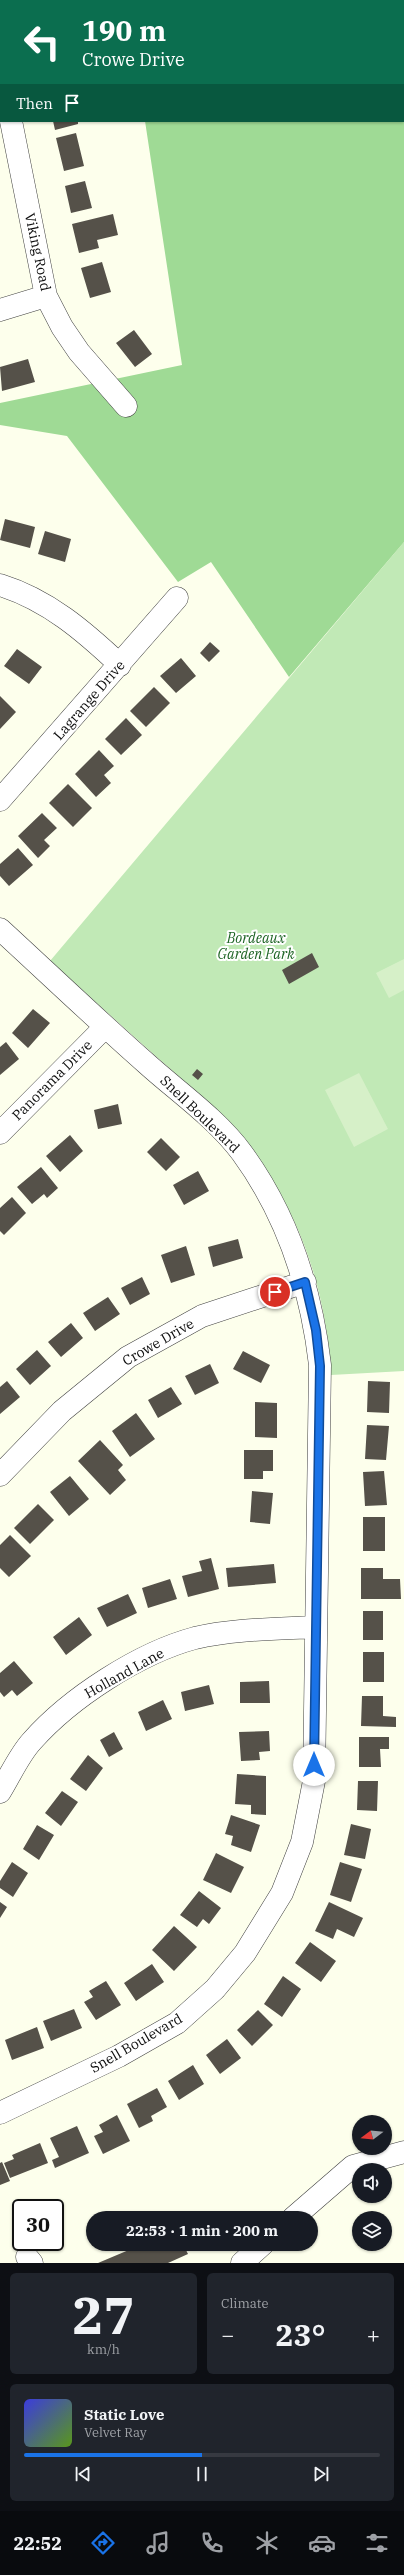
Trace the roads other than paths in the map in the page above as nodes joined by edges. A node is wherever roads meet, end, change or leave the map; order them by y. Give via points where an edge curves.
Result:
1 (11, 122) edge
2 (46, 296) junction
3 (0, 310) edge
4 (126, 406) dead end
5 (0, 585) edge
6 (177, 598) dead end
7 (120, 665) junction
8 (0, 800) edge
9 (0, 929) edge
10 (104, 1027) junction
11 (0, 1132) edge
12 (305, 1282) junction
13 (0, 1475) edge
14 (315, 1627) junction
15 (0, 1792) edge
16 (0, 2113) edge
17 (404, 2152) edge
18 (301, 2211) edge
19 (255, 2251) edge
20 (242, 2263) edge

1 - 2 street, Viking Road
2 - 3 street
2 - 4 street, Viking Road via 62,327 80,352
5 - 7 street via 44,603 90,636
6 - 7 street, Lagrange Drive
7 - 8 street, Lagrange Drive
9 - 10 street, Snell Boulevard
10 - 11 street, Panorama Drive
10 - 12 street, Snell Boulevard via 211,1120 241,1152 277,1209 290,1237
12 - 13 street, Crowe Drive via 202,1316 128,1357 62,1411
12 - 14 street, Snell Boulevard via 316,1330 320,1366
14 - 15 street, Holland Lane via 232,1632 202,1637 153,1653 88,1690 31,1741
14 - 16 street, Snell Boulevard via 314,1781 302,1842 282,1893 245,1953 215,1989 177,2023 119,2056
17 - 18 street via 353,2166
19 - 20 street

